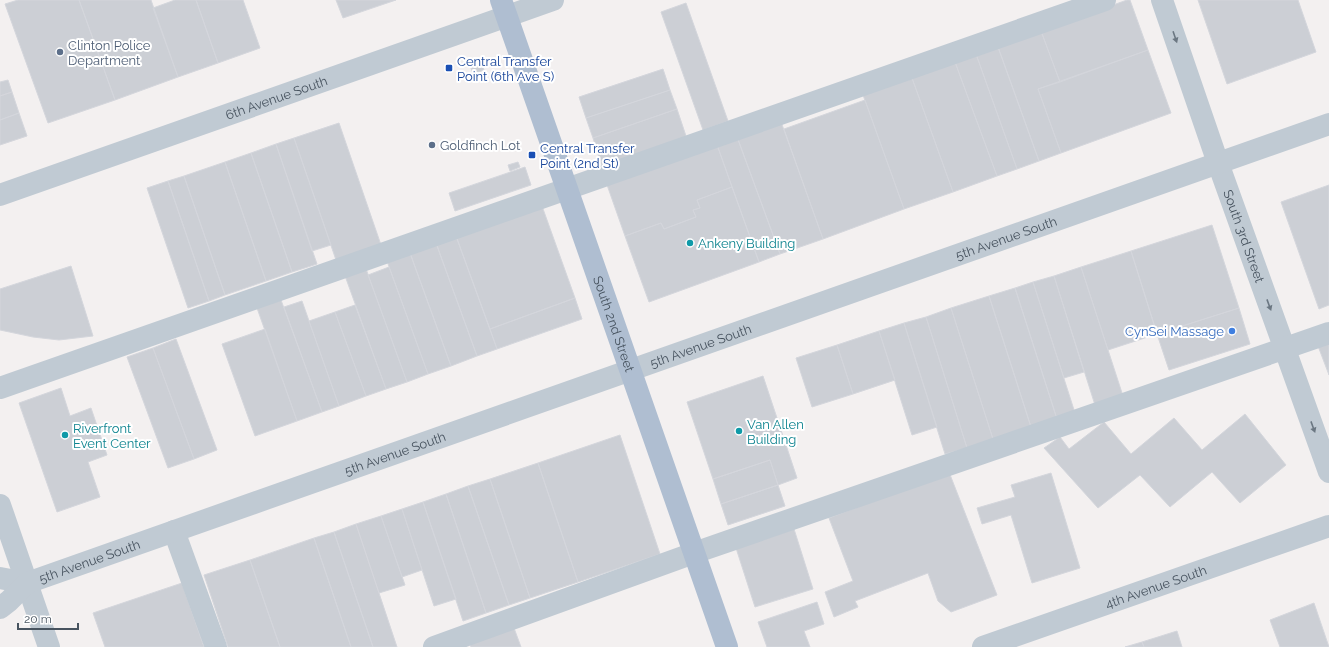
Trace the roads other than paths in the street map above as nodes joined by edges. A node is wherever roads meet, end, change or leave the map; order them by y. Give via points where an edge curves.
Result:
1 (553, 0) edge
2 (1105, 0) edge
3 (1162, 0) edge
4 (504, 8) edge
5 (1329, 124) edge
6 (1218, 163) junction
7 (568, 189) junction
8 (0, 195) edge
9 (1329, 333) edge
10 (1285, 349) junction
11 (630, 370) junction
12 (0, 388) edge
13 (1329, 472) edge
14 (0, 505) edge
15 (1329, 526) edge
16 (174, 531) junction
17 (694, 554) junction
18 (0, 578) edge
19 (27, 583) junction
20 (0, 608) edge
21 (49, 647) edge
22 (216, 647) edge
23 (434, 647) edge
24 (727, 647) edge
25 (983, 647) edge

1 - 4 street, 6th Avenue South
2 - 7 street
3 -> 6 street, South 3rd Street
4 - 7 main road, South 2nd Street
4 - 8 street, 6th Avenue South
5 - 6 street, 5th Avenue South
6 -> 10 street, South 3rd Street
6 - 11 street, 5th Avenue South
7 - 11 main road, South 2nd Street
7 - 12 street
9 - 10 street
10 -> 13 street, South 3rd Street
10 - 17 street
11 - 16 street, 5th Avenue South
11 - 17 main road, South 2nd Street
14 - 19 street
15 - 25 street, 4th Avenue South
16 - 19 street, 5th Avenue South
16 - 22 street
17 - 23 street
17 - 24 main road, South 2nd Street
18 - 19 street, 5th Avenue South
19 - 20 street, 5th Avenue South
19 - 21 street

